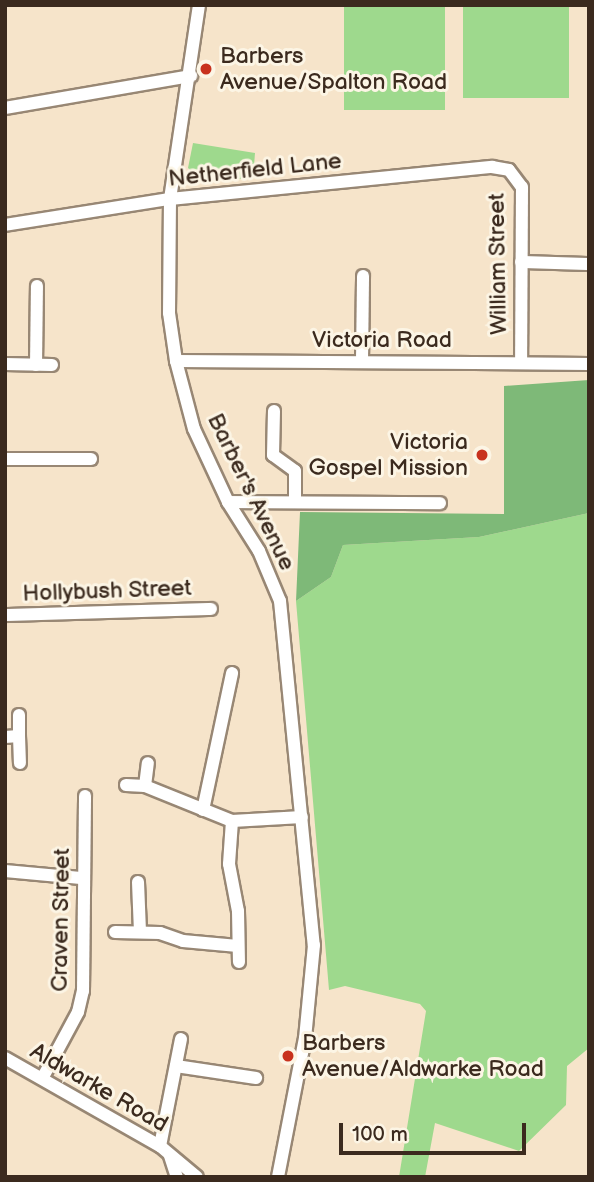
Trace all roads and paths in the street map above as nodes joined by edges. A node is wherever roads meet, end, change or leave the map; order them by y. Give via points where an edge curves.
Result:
1 (199, 5) edge
2 (191, 76) junction
3 (5, 108) edge
4 (509, 170) joint
5 (170, 199) junction
6 (5, 225) edge
7 (521, 262) junction
8 (589, 264) edge
9 (363, 276) dead end
10 (37, 286) dead end
11 (176, 360) junction
12 (362, 361) junction
13 (521, 361) junction
14 (5, 364) edge
15 (589, 364) edge
16 (36, 365) junction
17 (52, 365) dead end
18 (274, 411) dead end
19 (5, 458) edge
20 (91, 459) dead end
21 (228, 502) junction
22 (295, 502) junction
23 (439, 503) dead end
24 (211, 609) dead end
25 (5, 615) edge
26 (232, 673) dead end
27 (19, 715) dead end
28 (19, 736) junction
29 (5, 737) edge
30 (19, 763) dead end
31 (148, 763) dead end
32 (126, 785) dead end
33 (145, 786) junction
34 (85, 796) dead end
35 (202, 810) junction
36 (302, 817) junction
37 (232, 821) junction
38 (5, 871) edge
39 (82, 878) junction
40 (138, 882) dead end
41 (141, 931) junction
42 (114, 932) dead end
43 (238, 946) junction
44 (239, 962) dead end
45 (181, 1039) dead end
46 (5, 1058) edge
47 (176, 1066) junction
48 (43, 1077) junction
49 (256, 1077) dead end
50 (160, 1146) junction
51 (170, 1156) junction
52 (278, 1170) edge
53 (177, 1177) edge
54 (197, 1177) edge
55 (268, 1177) edge

1 - 2 street, Barber's Avenue
2 - 3 street
2 - 5 street, Barber's Avenue
4 - 5 street, Netherfield Lane via 492,167
4 - 7 street, William Street via 522,187
5 - 6 street, Netherfield Lane
5 - 11 street, Barber's Avenue via 170,313
7 - 8 street
7 - 13 street, William Street
9 - 12 street
10 - 16 street
11 - 12 street, Victoria Road
11 - 21 street, Barber's Avenue via 194,429
12 - 13 street, Victoria Road
13 - 15 street, Victoria Road
14 - 16 street
16 - 17 street
18 - 22 street via 273,455 295,471
19 - 20 street
21 - 22 street
21 - 36 street, Barber's Avenue via 259,551 280,601
22 - 23 street
24 - 25 street, Hollybush Street
26 - 35 street
27 - 28 street
28 - 29 street
28 - 30 street
31 - 33 street
32 - 33 street
33 - 35 street
34 - 39 street, Craven Street
35 - 37 street
36 - 37 street
36 - 52 street, Barber's Avenue via 314,945 305,1038
37 - 43 street via 229,864 238,911
38 - 39 street
39 - 48 street, Craven Street via 83,991 78,1012
40 - 41 street
41 - 42 street
41 - 43 street
43 - 44 street
45 - 47 street
46 - 48 street, Aldwarke Road
47 - 49 street
47 - 50 street
48 - 50 street, Aldwarke Road
50 - 51 street, Aldwarke Road
51 - 53 street, Aldwarke Road
51 - 54 street, Aldwarke Road
52 - 55 street, Barber's Avenue

